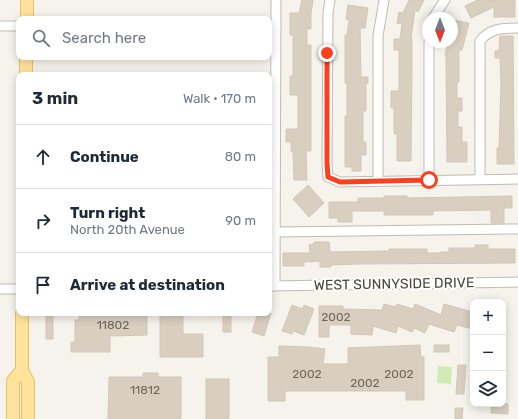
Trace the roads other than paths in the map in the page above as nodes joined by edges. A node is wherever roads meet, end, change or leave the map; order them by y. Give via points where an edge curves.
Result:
1 (27, 0) edge
2 (276, 0) edge
3 (330, 0) edge
4 (384, 0) edge
5 (445, 0) edge
6 (437, 12) edge
7 (27, 16) edge
8 (0, 26) edge
9 (16, 26) edge
10 (518, 28) edge
11 (429, 48) edge
12 (26, 60) edge
13 (26, 72) edge
14 (480, 179) junction
15 (518, 179) edge
16 (429, 180) junction
17 (378, 181) junction
18 (518, 229) edge
19 (276, 232) junction
20 (518, 282) edge
21 (272, 286) edge
22 (0, 289) edge
23 (16, 289) edge
24 (22, 316) edge
25 (22, 370) junction
26 (13, 419) edge
27 (28, 419) edge

1 - 7 main road
2 - 19 street
3 - 17 street via 328,177 340,182
4 - 17 street via 378,36
5 - 6 street
8 - 9 street
10 - 14 street via 491,31 480,41
11 - 16 street
12 - 13 main road
14 - 15 street
14 - 16 street
16 - 17 street
18 - 19 street
19 - 21 street
20 - 21 street, WEST SUNNYSIDE DRIVE
22 - 23 street
24 - 25 main road
25 - 26 main road via 13,381
25 - 27 main road via 28,382

